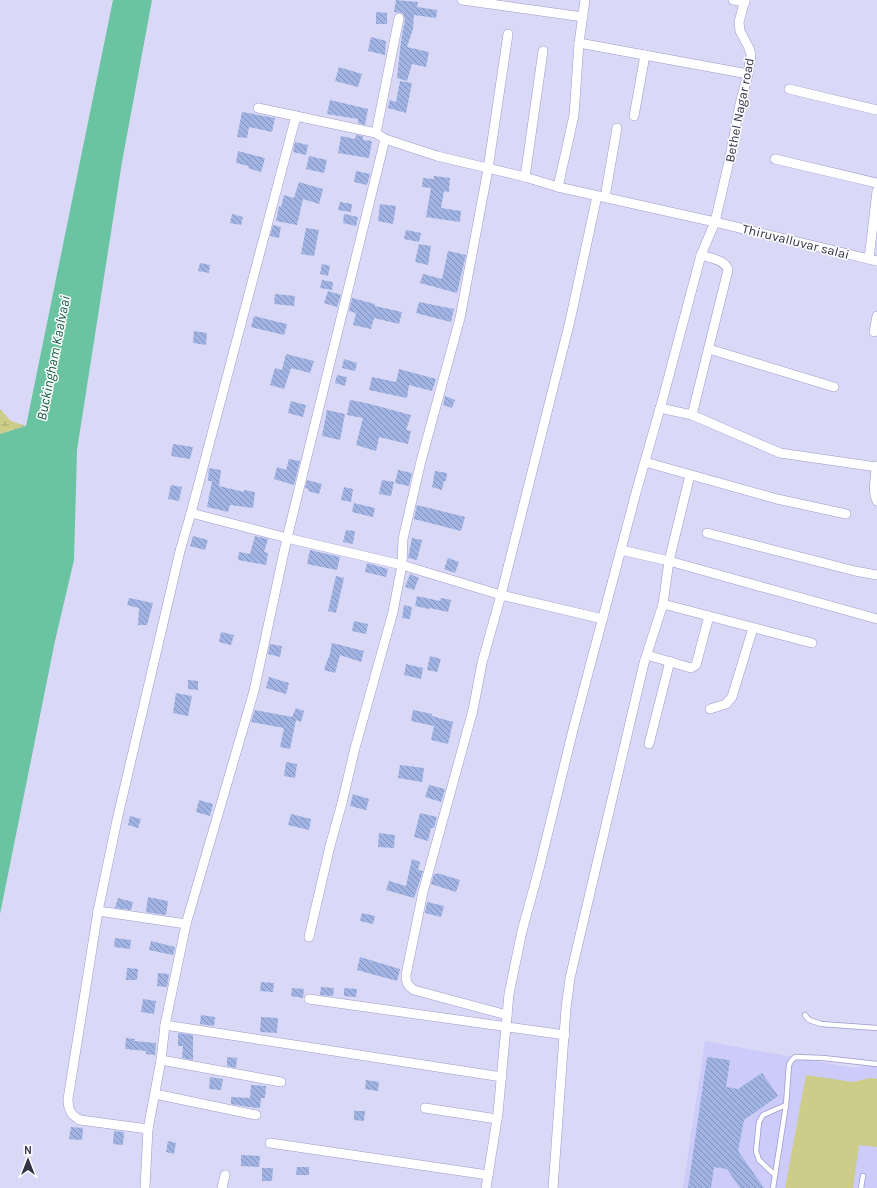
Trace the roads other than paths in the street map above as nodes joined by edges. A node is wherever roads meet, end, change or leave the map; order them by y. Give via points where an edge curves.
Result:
1 (462, 0) edge
2 (585, 0) edge
3 (733, 0) edge
4 (745, 1) edge
5 (582, 17) junction
6 (399, 18) dead end
7 (508, 34) dead end
8 (579, 43) junction
9 (543, 51) dead end
10 (645, 55) junction
11 (748, 74) junction
12 (789, 89) dead end
13 (258, 108) dead end
14 (877, 110) edge
15 (296, 116) junction
16 (634, 116) dead end
17 (617, 128) dead end
18 (376, 133) junction
19 (385, 139) junction
20 (775, 160) dead end
21 (488, 169) junction
22 (525, 177) junction
23 (877, 183) edge
24 (558, 187) junction
25 (877, 191) edge
26 (601, 196) junction
27 (715, 222) junction
28 (701, 256) junction
29 (873, 260) edge
30 (877, 316) edge
31 (874, 332) dead end
32 (709, 349) junction
33 (834, 388) dead end
34 (660, 408) junction
35 (692, 415) junction
36 (645, 462) junction
37 (877, 466) edge
38 (690, 475) junction
39 (877, 501) edge
40 (191, 514) junction
41 (846, 514) dead end
42 (707, 533) dead end
43 (287, 538) junction
44 (621, 550) junction
45 (669, 561) junction
46 (402, 565) junction
47 (877, 575) edge
48 (501, 595) junction
49 (663, 604) junction
50 (709, 616) junction
51 (603, 619) junction
52 (877, 619) edge
53 (753, 628) junction
54 (812, 643) dead end
55 (647, 655) junction
56 (670, 662) junction
57 (710, 709) dead end
58 (649, 744) dead end
59 (98, 911) junction
60 (186, 924) junction
61 (309, 937) dead end
62 (309, 999) dead end
63 (507, 1015) junction
64 (804, 1015) dead end
65 (165, 1025) junction
66 (506, 1027) junction
67 (877, 1028) edge
68 (565, 1035) junction
69 (161, 1060) junction
70 (877, 1064) edge
71 (502, 1077) junction
72 (281, 1082) dead end
73 (155, 1094) junction
74 (786, 1105) junction
75 (425, 1108) dead end
76 (256, 1115) dead end
77 (497, 1119) junction
78 (148, 1129) junction
79 (270, 1142) dead end
80 (225, 1175) dead end
81 (488, 1175) junction
82 (775, 1176) junction
83 (863, 1176) dead end
84 (145, 1188) edge
85 (222, 1188) edge
86 (486, 1188) edge
87 (553, 1188) edge
88 (773, 1188) edge
89 (861, 1188) edge

1 - 5 street
2 - 5 street
3 - 4 street
4 - 11 street, Bethel Nagar road via 739,22 740,31 750,48
5 - 8 street
6 - 18 street
7 - 21 street
8 - 10 street
8 - 24 street via 574,115
9 - 22 street
10 - 11 street
10 - 16 street
11 - 27 street, Bethel Nagar road
12 - 14 street
13 - 15 street
15 - 18 street
15 - 40 street
17 - 26 street
18 - 19 street, Thiruvalluvar salai
19 - 21 street, Thiruvalluvar salai
19 - 43 street
20 - 23 street
21 - 22 street, Thiruvalluvar salai
21 - 46 street via 460,318 421,461 403,539
22 - 24 street, Thiruvalluvar salai
24 - 26 street, Thiruvalluvar salai
25 - 29 street
26 - 27 street, Thiruvalluvar salai
26 - 48 street
27 - 28 street, Bethel Nagar road
27 - 29 street, Thiruvalluvar salai
28 - 32 street via 723,262 728,270
28 - 34 street, Bethel Nagar road
30 - 31 street
32 - 33 street
32 - 35 street
34 - 35 street
34 - 36 street, Bethel Nagar road
35 - 37 street via 780,453
36 - 38 street
36 - 44 street, Bethel Nagar road
37 - 39 street
38 - 41 street via 777,499
38 - 45 street
40 - 43 street
40 - 59 street via 180,551
42 - 47 street
43 - 46 street
43 - 60 street via 254,691
44 - 45 street
44 - 51 street, Bethel Nagar road
45 - 49 street
45 - 52 street
46 - 48 street
46 - 61 street via 391,619 355,748
48 - 51 street
48 - 63 street via 482,663 473,710 423,892 406,982 414,990
49 - 50 street
49 - 55 street
50 - 53 street
50 - 56 street via 696,665 691,668
51 - 63 street, Bethel Nagar road via 522,931
53 - 54 street
53 - 57 street via 732,697 726,704
55 - 56 street
55 - 68 street via 574,956 566,1008
56 - 58 street
59 - 60 street
59 - 78 street via 68,1107 73,1117 80,1120
60 - 65 street
62 - 66 street
63 - 66 street, Bethel Nagar road
64 - 67 lane via 809,1020 821,1024
65 - 69 street
65 - 71 street
66 - 68 street
66 - 71 street, Bethel Nagar road
68 - 87 street
69 - 72 street
69 - 73 street
70 - 74 lane via 796,1057 789,1065
71 - 77 street, Bethel Nagar road
73 - 76 street
73 - 78 street
74 - 82 lane
74 - 82 lane via 763,1115 758,1122 756,1151 759,1160
75 - 77 street
77 - 81 street, Bethel Nagar road
78 - 84 street
79 - 81 street
80 - 85 street
81 - 86 street, Bethel Nagar road
82 - 88 lane
83 - 89 lane

